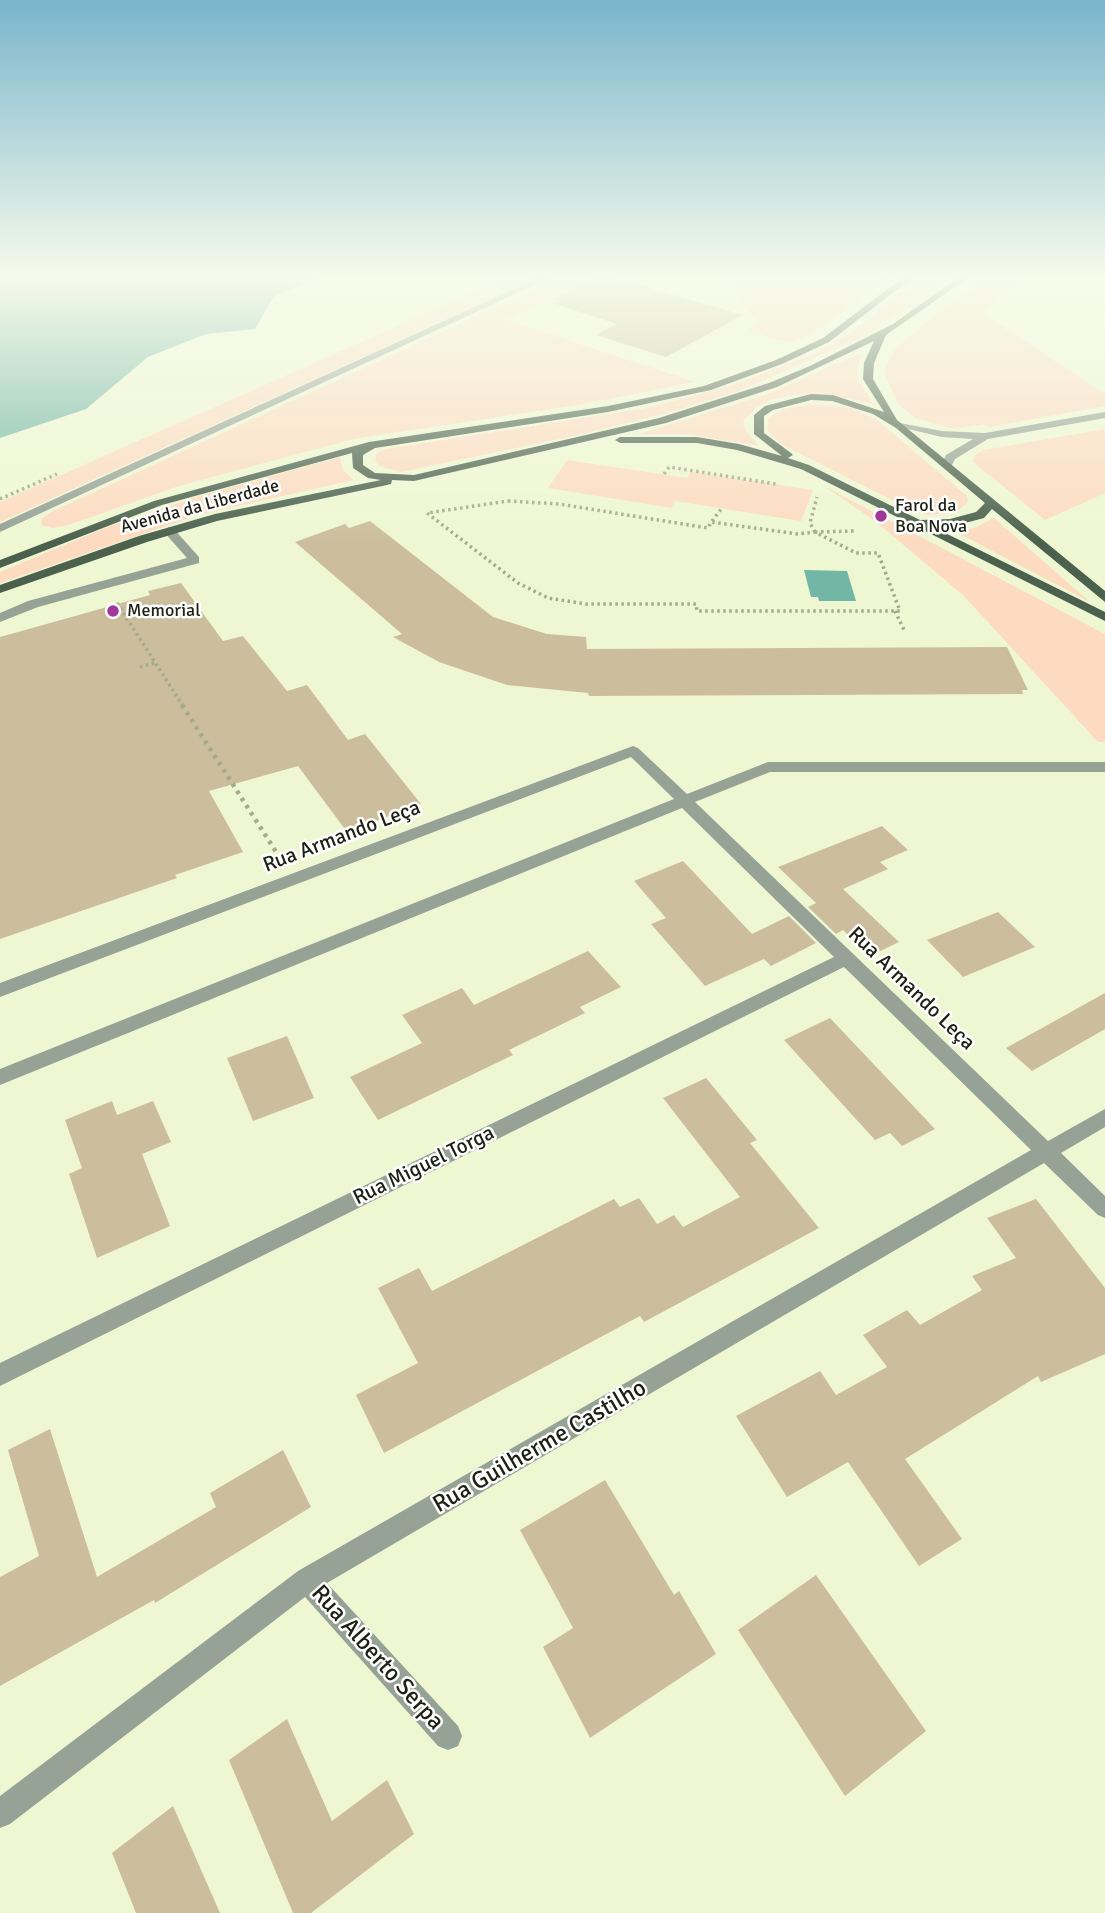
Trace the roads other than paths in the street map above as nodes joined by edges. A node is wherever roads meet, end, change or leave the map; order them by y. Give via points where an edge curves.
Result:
1 (357, 364) edge
2 (773, 364) edge
3 (821, 364) edge
4 (869, 364) edge
5 (1102, 418) edge
6 (900, 426) junction
7 (985, 436) junction
8 (372, 445) junction
9 (550, 449) junction
10 (947, 465) junction
11 (805, 467) junction
12 (414, 478) junction
13 (990, 503) junction
14 (918, 523) junction
15 (0, 528) edge
16 (169, 531) junction
17 (0, 564) edge
18 (0, 589) edge
19 (1105, 598) edge
20 (1105, 617) edge
21 (0, 618) edge
22 (1105, 767) edge
23 (684, 801) junction
24 (847, 958) junction
25 (0, 990) edge
26 (0, 1077) edge
27 (1105, 1117) edge
28 (1047, 1153) junction
29 (1105, 1209) edge
30 (0, 1375) edge
31 (307, 1580) junction
32 (448, 1736) dead end
33 (0, 1814) edge

1 - 15 street
2 - 8 main road, Avenida da Liberdade via 707,388 608,409
3 - 9 main road via 737,398
4 - 6 main road via 873,390
5 - 7 street
6 - 7 street
6 - 10 main road
6 - 11 main road via 877,412 833,398 799,398 759,415 759,434
7 - 10 street via 950,457
8 - 12 main road via 357,454 357,466 363,472
8 - 17 main road, Avenida da Liberdade via 158,503
9 - 11 main road via 634,439 697,440
9 - 12 main road
10 - 13 main road
11 - 14 main road
12 - 16 main road, Avenida da Liberdade via 312,496
13 - 14 main road via 981,515 950,523
13 - 19 main road
14 - 20 main road
16 - 18 main road, Avenida da Liberdade
16 - 21 street via 195,560 33,604
22 - 23 street via 768,767
23 - 24 street, Rua Armando Leça
23 - 25 street, Rua Armando Leça via 633,751
23 - 26 street
24 - 28 street, Rua Armando Leça
24 - 30 street, Rua Miguel Torga
27 - 28 street, Rua Guilherme Castilho
28 - 29 street, Rua Armando Leça
28 - 31 street, Rua Guilherme Castilho
31 - 32 street, Rua Alberto Serpa
31 - 33 street, Rua Guilherme Castilho

